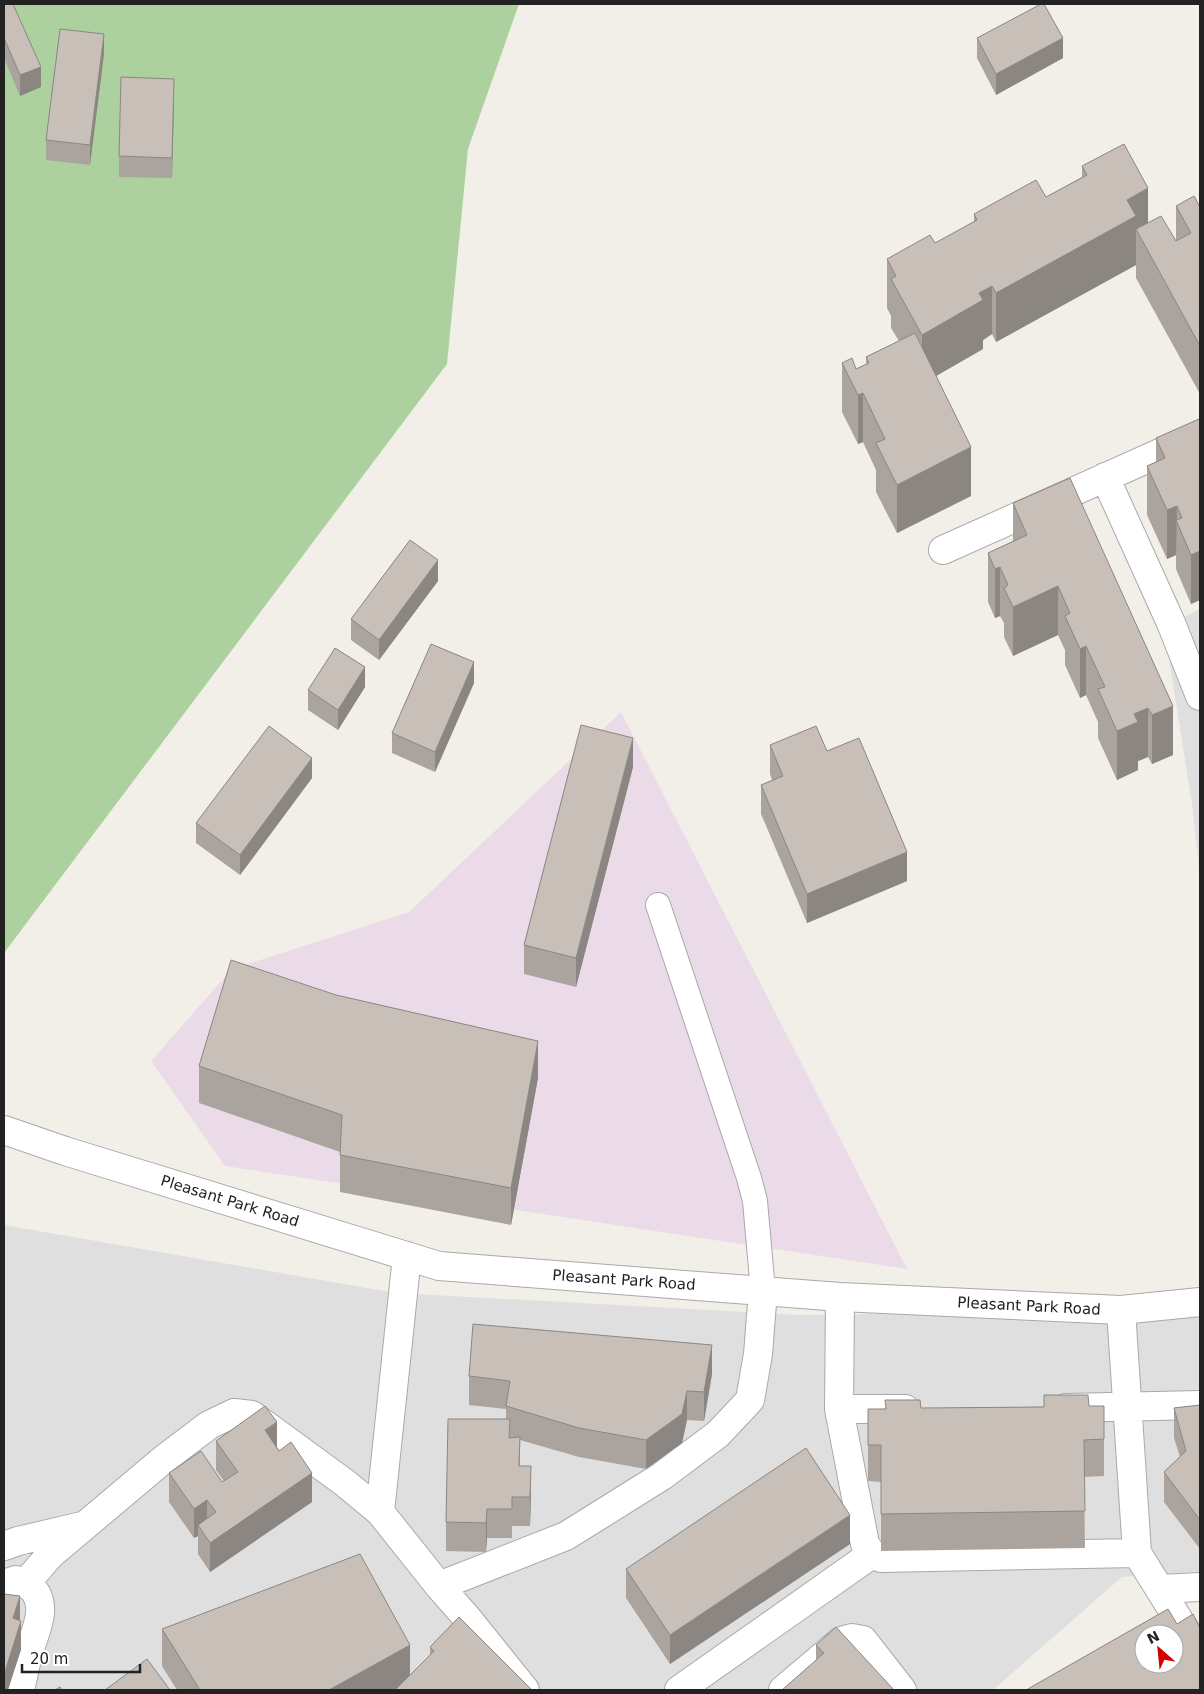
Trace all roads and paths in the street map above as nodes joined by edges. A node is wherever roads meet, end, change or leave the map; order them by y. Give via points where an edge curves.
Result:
1 (1200, 435) edge
2 (1104, 477) junction
3 (942, 550) dead end
4 (1200, 696) edge
5 (658, 906) dead end
6 (4, 1130) edge
7 (407, 1256) junction
8 (763, 1291) junction
9 (840, 1297) junction
10 (1200, 1302) edge
11 (1121, 1310) junction
12 (1200, 1405) edge
13 (1038, 1408) edge
14 (1128, 1408) junction
15 (839, 1409) junction
16 (929, 1409) edge
17 (380, 1512) junction
18 (86, 1524) junction
19 (4, 1546) edge
20 (1137, 1553) junction
21 (872, 1554) junction
22 (14, 1584) edge
23 (438, 1586) junction
24 (1200, 1587) edge
25 (1160, 1589) junction
26 (1175, 1614) junction
27 (1159, 1624) edge
28 (1200, 1654) edge
29 (20, 1690) edge
30 (525, 1690) edge
31 (679, 1690) edge
32 (783, 1690) edge
33 (902, 1690) edge

1 - 2 street
2 - 3 street
2 - 4 street via 1171,623
5 - 8 lane via 749,1178 755,1201
6 - 7 street, Pleasant Park Road
7 - 8 street, Pleasant Park Road via 439,1266
7 - 17 street
8 - 9 street, Pleasant Park Road
8 - 23 street via 750,1400 718,1434 662,1476 566,1536
9 - 11 street, Pleasant Park Road
9 - 15 street
10 - 11 street, Pleasant Park Road
11 - 14 street
12 - 14 street
13 - 14 street
14 - 20 street
15 - 16 street
15 - 21 street via 865,1544
17 - 18 street via 345,1482 252,1415 234,1413 209,1426 164,1459
17 - 23 street
18 - 19 street
18 - 22 street
20 - 21 street via 881,1558
20 - 25 street
21 - 31 street
22 - 29 street via 32,1588 40,1602 40,1620
23 - 30 street
24 - 25 street
25 - 26 street
26 - 27 street
26 - 28 street
32 - 33 street via 841,1641 852,1638 863,1640

